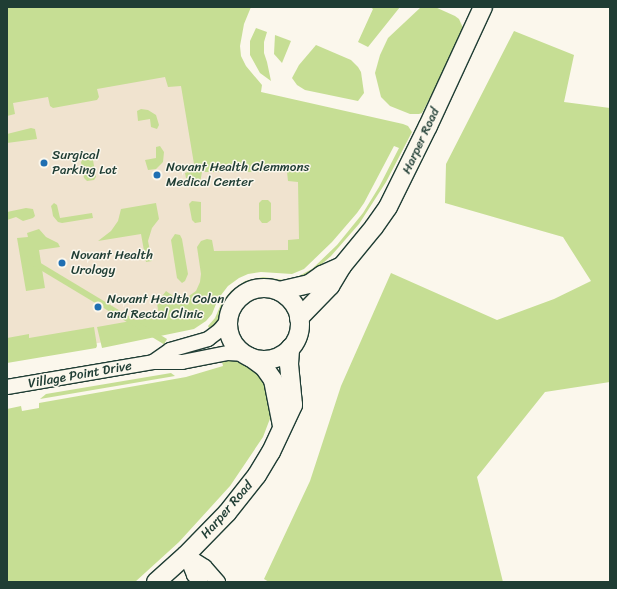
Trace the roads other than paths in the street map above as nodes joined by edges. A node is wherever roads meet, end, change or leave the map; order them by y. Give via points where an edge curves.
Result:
1 (483, 7) edge
2 (342, 266) junction
3 (279, 291) junction
4 (300, 318) junction
5 (228, 320) junction
6 (290, 348) junction
7 (248, 356) junction
8 (153, 362) junction
9 (7, 387) edge
10 (282, 426) junction
11 (186, 555) junction
12 (156, 582) edge
13 (201, 582) edge
14 (218, 582) edge

1 - 2 main road, Harper Road via 400,185 374,228
2 - 3 main road, Harper Road via 309,284
2 - 4 main road, Harper Road via 330,286
3 - 4 main road via 296,307
3 - 5 main road via 268,288 246,293 237,300
4 - 6 main road via 298,334
5 - 7 main road via 232,340
5 - 8 street, Village Point Drive via 208,339 170,350
6 - 7 main road via 276,358 259,359
6 - 10 main road, Harper Road via 293,405
7 - 8 street, Village Point Drive via 228,353 182,362
7 - 10 main road via 264,367 273,380
8 - 9 street, Village Point Drive
10 - 11 main road, Harper Road via 271,452 242,495
11 - 12 main road, Harper Road
11 - 13 street via 194,575
11 - 14 street via 205,567

